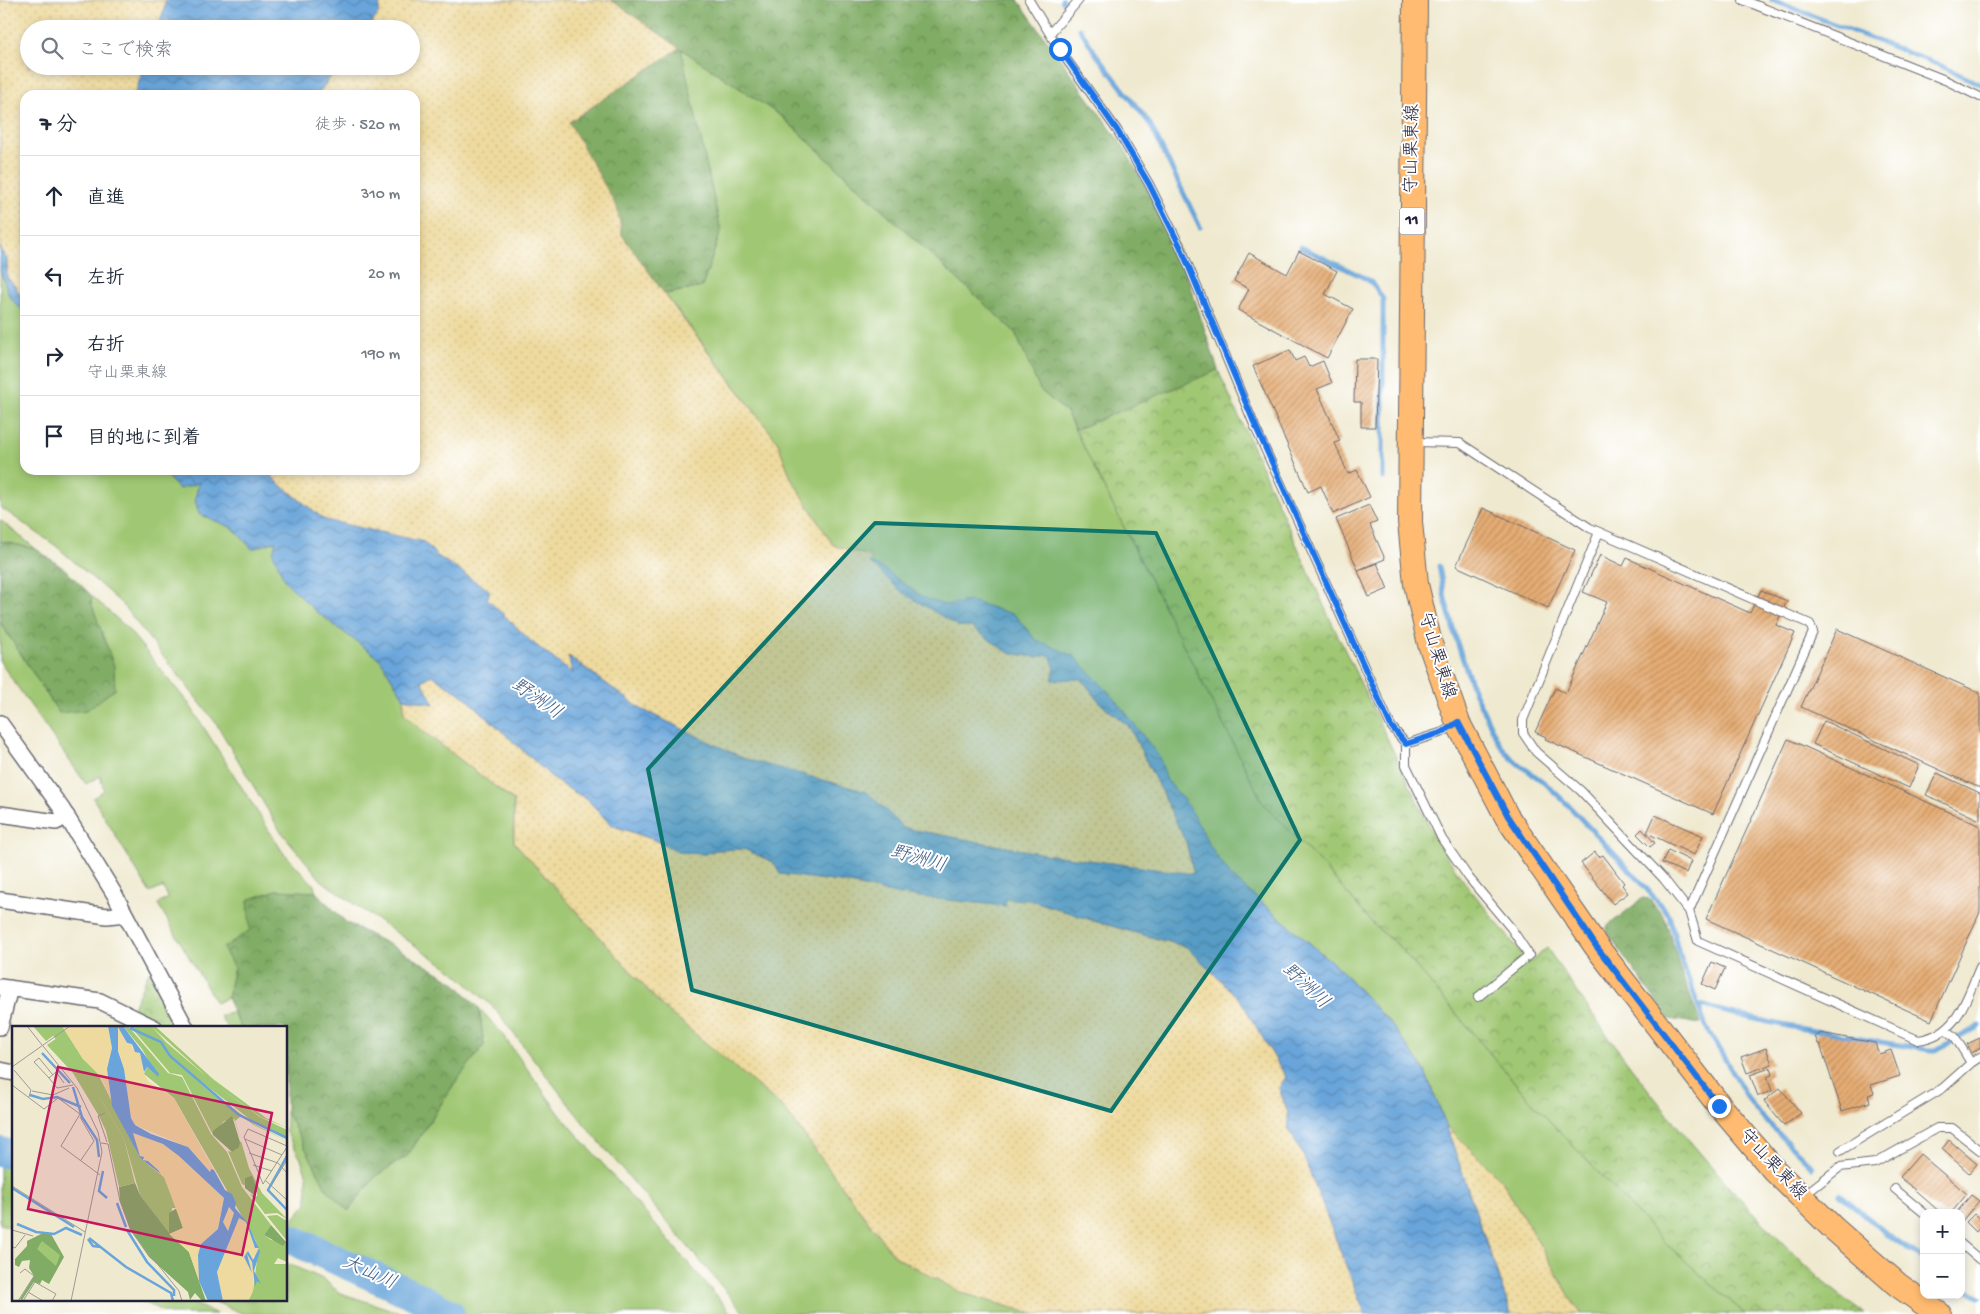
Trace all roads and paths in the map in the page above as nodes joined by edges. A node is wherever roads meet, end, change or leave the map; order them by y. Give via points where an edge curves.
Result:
1 (1029, 0) edge
2 (1079, 0) edge
3 (1415, 0) edge
4 (1742, 0) edge
5 (1051, 32) junction
6 (1980, 97) edge
7 (1410, 442) junction
8 (1599, 532) junction
9 (1458, 722) junction
10 (0, 723) edge
11 (1406, 744) junction
12 (0, 814) edge
13 (67, 816) junction
14 (0, 900) edge
15 (1689, 911) junction
16 (125, 914) junction
17 (1980, 967) edge
18 (5, 987) edge
19 (1478, 998) dead end
20 (151, 1026) edge
21 (185, 1026) edge
22 (0, 1027) edge
23 (1946, 1030) junction
24 (1980, 1057) edge
25 (1971, 1063) junction
26 (1980, 1150) edge
27 (1840, 1151) dead end
28 (1895, 1189) dead end
29 (1802, 1198) junction
30 (1920, 1210) edge
31 (1965, 1247) edge
32 (1980, 1260) edge
33 (1939, 1314) edge

1 - 5 lane
2 - 5 lane
3 - 7 main road, 守山栗東線 / 11
4 - 6 lane
5 - 11 lane via 1117,130 1181,248 1345,628 1391,726
7 - 8 lane via 1460,443
7 - 9 main road, 守山栗東線 / 11 via 1410,522 1416,584 1430,644
8 - 15 lane via 1523,720 1523,733 1536,752 1581,791 1664,878
8 - 15 lane via 1810,624 1813,632
9 - 11 lane via 1443,732
9 - 29 main road, 守山栗東線 / 11 via 1508,816 1596,946 1719,1106
10 - 13 street
11 - 19 lane via 1406,765 1442,840 1529,955
12 - 13 street via 56,822
13 - 16 street
14 - 16 street via 107,916
15 - 23 lane via 1698,941 1918,1040 1932,1038
16 - 21 street
17 - 23 lane via 1960,1014
18 - 20 street via 100,1001
18 - 22 street
23 - 25 lane
24 - 25 lane
25 - 27 lane via 1943,1088
26 - 29 lane via 1952,1128 1937,1128 1875,1163 1840,1167
28 - 30 lane
29 - 33 main road, 守山栗東線 / 11 via 1898,1285
31 - 32 lane

